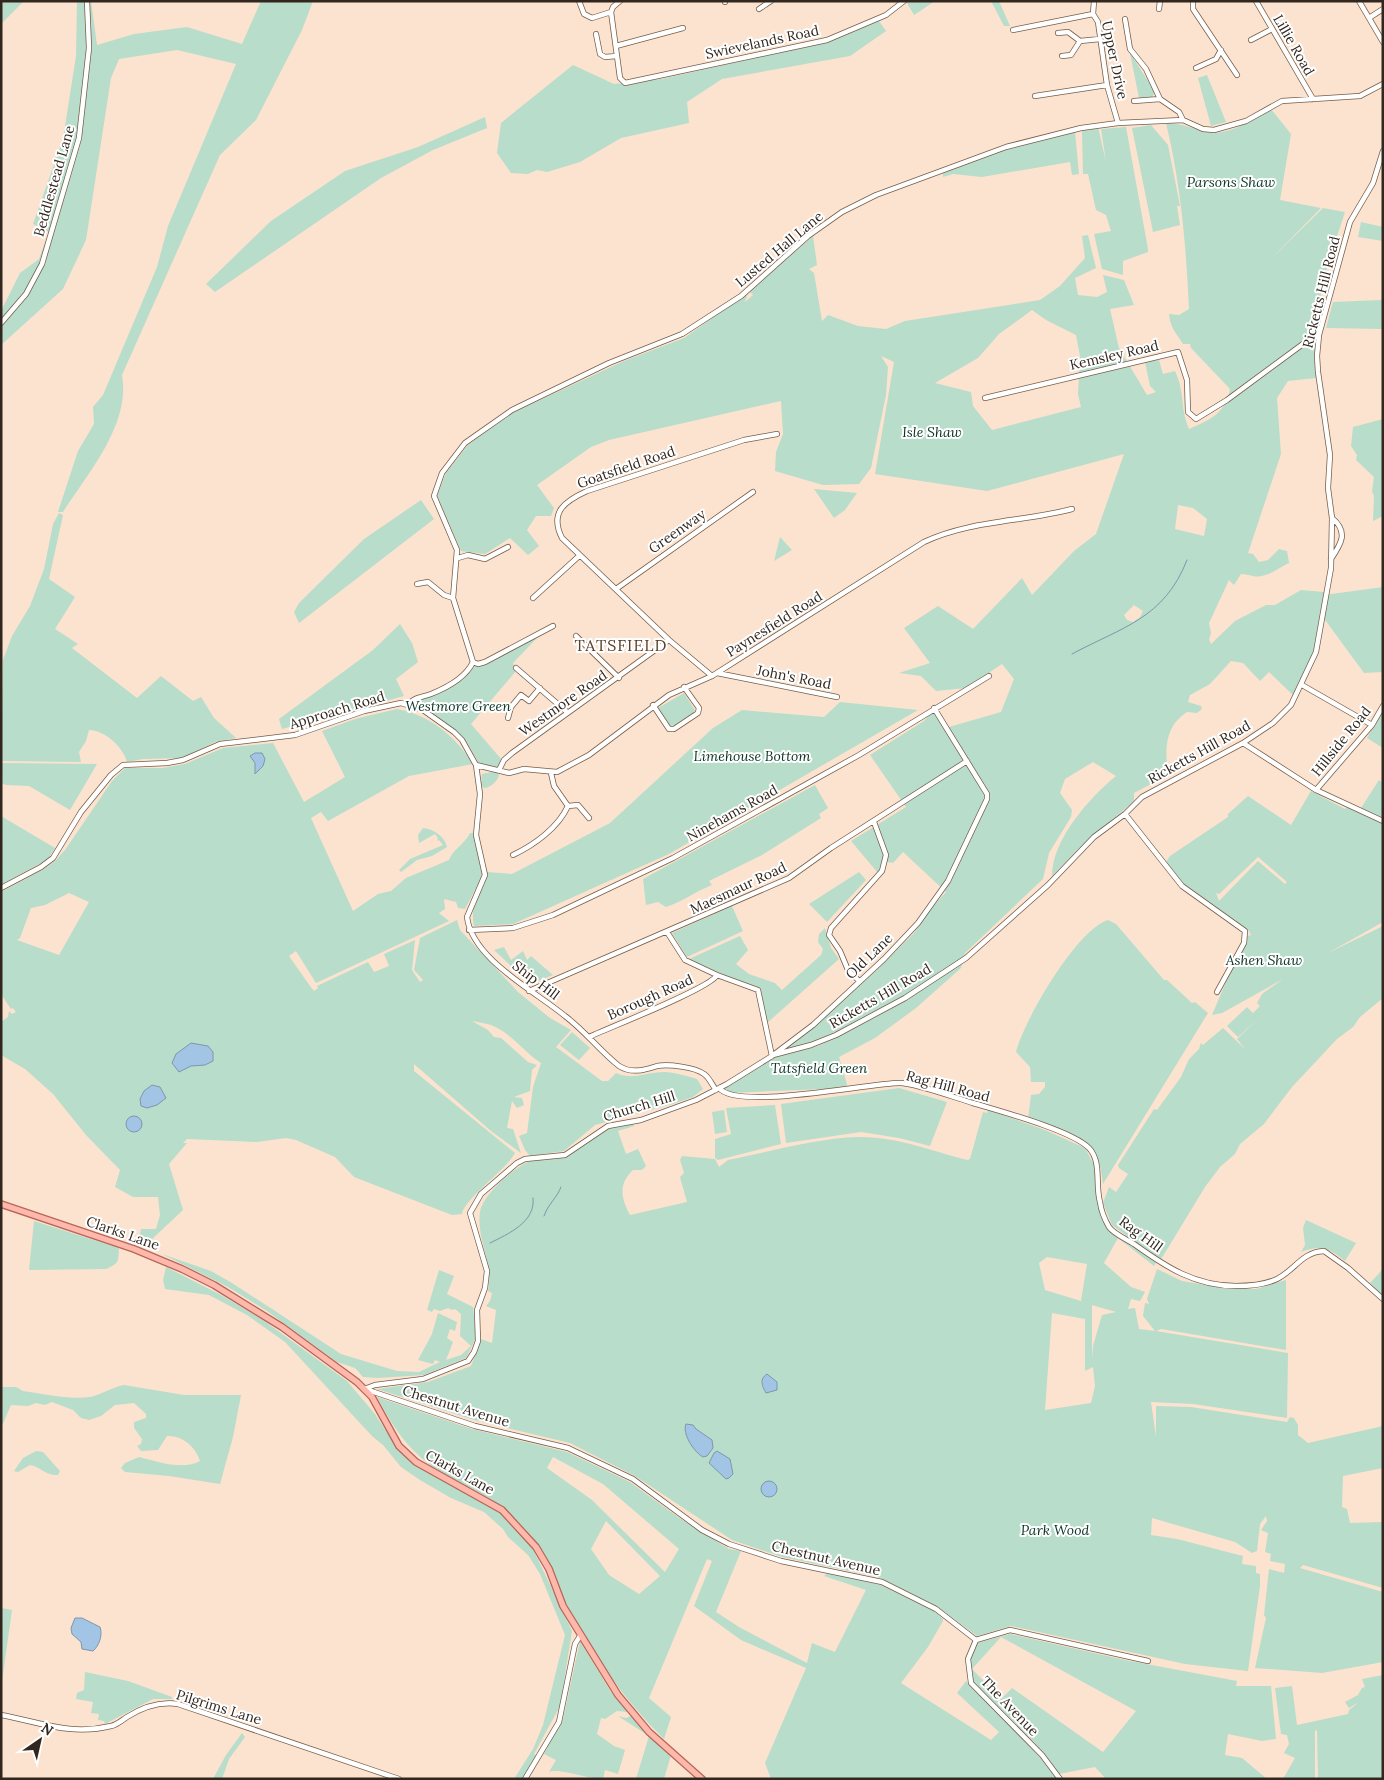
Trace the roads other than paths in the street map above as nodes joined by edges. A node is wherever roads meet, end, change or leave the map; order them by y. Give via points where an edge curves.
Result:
1 (87, 1) edge
2 (579, 1) edge
3 (620, 1) edge
4 (771, 1) edge
5 (904, 1) edge
6 (1094, 1) edge
7 (1160, 1) edge
8 (1193, 1) edge
9 (1256, 1) edge
10 (1359, 1) edge
11 (612, 9) junction
12 (759, 9) dead end
13 (1159, 9) dead end
14 (1383, 9) edge
15 (1093, 14) junction
16 (1368, 18) junction
17 (1125, 19) dead end
18 (684, 28) dead end
19 (1272, 29) junction
20 (1013, 30) dead end
21 (1058, 33) dead end
22 (596, 34) dead end
23 (1100, 39) junction
24 (1251, 40) dead end
25 (1080, 41) junction
26 (1383, 42) edge
27 (616, 46) junction
28 (1221, 50) junction
29 (617, 56) junction
30 (1062, 56) dead end
31 (1196, 68) dead end
32 (1237, 75) dead end
33 (1383, 84) edge
34 (1107, 85) junction
35 (1035, 96) dead end
36 (1160, 99) junction
37 (1313, 99) junction
38 (1134, 101) dead end
39 (1183, 120) junction
40 (1118, 123) junction
41 (1383, 151) edge
42 (1, 323) edge
43 (1320, 335) junction
44 (985, 398) dead end
45 (777, 434) dead end
46 (752, 492) dead end
47 (1072, 509) dead end
48 (1332, 518) junction
49 (508, 546) dead end
50 (578, 556) junction
51 (458, 558) junction
52 (1331, 560) junction
53 (417, 584) dead end
54 (616, 589) junction
55 (453, 598) junction
56 (533, 598) dead end
57 (553, 626) dead end
58 (576, 636) dead end
59 (669, 640) junction
60 (473, 662) junction
61 (516, 668) dead end
62 (717, 673) junction
63 (712, 676) junction
64 (990, 676) dead end
65 (619, 678) junction
66 (1302, 685) junction
67 (684, 687) junction
68 (540, 688) junction
69 (836, 697) dead end
70 (529, 701) junction
71 (409, 704) junction
72 (653, 705) junction
73 (524, 706) dead end
74 (1383, 706) edge
75 (934, 708) junction
76 (567, 712) junction
77 (508, 718) dead end
78 (1372, 725) junction
79 (1243, 743) junction
80 (967, 761) junction
81 (476, 765) junction
82 (499, 770) junction
83 (551, 773) junction
84 (1316, 790) junction
85 (568, 806) junction
86 (1125, 814) junction
87 (589, 818) dead end
88 (1383, 821) edge
89 (874, 822) junction
90 (513, 855) dead end
91 (1, 888) edge
92 (470, 930) junction
93 (667, 932) junction
94 (717, 975) junction
95 (859, 981) junction
96 (529, 991) junction
97 (1218, 992) dead end
98 (588, 1037) junction
99 (772, 1055) junction
100 (717, 1089) junction
101 (1099, 1193) joint
102 (1, 1204) edge
103 (1383, 1299) edge
104 (364, 1389) junction
105 (580, 1636) junction
106 (976, 1640) junction
107 (1148, 1661) dead end
108 (1, 1715) edge
109 (399, 1779) edge
110 (525, 1779) edge
111 (702, 1779) edge
112 (1060, 1779) edge

1 - 42 street, Beddlestead Lane via 89,48 79,138 42,264 26,294
2 - 11 street via 584,14 592,18
3 - 11 street
4 - 12 street
5 - 29 street, Swievelands Road via 886,15 826,40 631,82 625,83 620,78
6 - 15 street, Upper Drive
7 - 13 street
8 - 28 street via 1193,9
9 - 19 street, Lillie Road
10 - 16 street
11 - 27 street
14 - 16 street
15 - 20 street
15 - 23 street, Upper Drive via 1098,22
16 - 26 street
17 - 36 street via 1130,49 1146,69
18 - 27 street
19 - 24 street
19 - 37 street, Lillie Road
21 - 25 street via 1068,32
22 - 29 street via 600,54
23 - 25 street
23 - 34 street, Upper Drive
25 - 30 street via 1070,54
27 - 29 street
28 - 31 street via 1216,59
28 - 32 street
33 - 37 street, Lusted Hall Lane via 1360,96
34 - 35 street
34 - 40 street, Upper Drive
36 - 38 street
36 - 39 street via 1179,112
37 - 39 street, Lusted Hall Lane via 1282,101 1246,121 1214,130
39 - 40 street, Lusted Hall Lane
40 - 51 street, Lusted Hall Lane via 1081,128 1006,147 876,195 842,212 808,236 741,296 682,334 609,363 512,410 465,443 442,473 434,496
41 - 43 street, Ricketts Hill Road via 1373,183 1350,222
43 - 44 street, Kemsley Road via 1196,419 1188,412 1187,380 1178,352
43 - 48 street, Ricketts Hill Road via 1317,356 1328,429 1328,488
45 - 50 street, Goatsfield Road via 744,440 571,498 560,510 556,526
46 - 54 street, Greenway
47 - 62 street, Paynesfield Road via 943,533
48 - 52 street, Ricketts Hill Road
48 - 52 street via 1340,524 1343,532 1342,543
49 - 51 street via 485,559 467,555
50 - 54 street, Goatsfield Road
50 - 56 street
51 - 55 street, Lusted Hall Lane
52 - 66 street, Ricketts Hill Road via 1316,652
53 - 55 street via 428,582
54 - 59 street, Goatsfield Road
55 - 60 street, Lusted Hall Lane
57 - 60 street via 485,662
58 - 65 street
59 - 63 street, Goatsfield Road
59 - 65 street, Westmore Road
60 - 71 street via 466,674
61 - 68 street
62 - 63 street, Paynesfield Road
62 - 69 street, John's Road
63 - 67 street, Paynesfield Road
64 - 75 street, Ninehams Road
65 - 76 street, Westmore Road
66 - 78 street
66 - 79 street, Ricketts Hill Road via 1291,705
67 - 72 street, Paynesfield Road
67 - 72 street via 699,708 698,713 674,730 669,729
68 - 70 street
68 - 76 street
70 - 73 street
70 - 77 street via 521,695 510,707
71 - 81 street via 454,732
71 - 91 street, Approach Road via 364,711 282,738 220,744 183,760 124,765 111,775 81,812 53,858
72 - 83 street, Paynesfield Road via 589,755
74 - 78 street, Hillside Road
75 - 80 street
75 - 92 street, Ninehams Road via 859,755 673,858 537,920 513,928
76 - 82 street, Westmore Road via 504,760
78 - 84 street, Hillside Road
79 - 84 street
79 - 86 street, Ricketts Hill Road via 1142,797
80 - 89 street, Maesmaur Road
80 - 95 street, Old Lane via 987,799 948,881 910,932
81 - 82 street
81 - 92 street via 480,794 476,835 486,875 468,912
82 - 83 street
83 - 85 street via 554,786
84 - 88 street
85 - 87 street via 578,805
85 - 90 street via 561,818 536,842
86 - 97 street via 1182,886 1244,931 1244,943
86 - 99 street, Ricketts Hill Road via 1094,838 1048,885 966,958 904,998 836,1035
89 - 93 street, Maesmaur Road via 790,878
89 - 95 street via 886,855 882,871 831,928 829,935 848,970
92 - 96 street, Ship Hill via 504,971
93 - 94 street via 686,960
93 - 96 street, Maesmaur Road
94 - 98 street, Borough Road via 687,994
94 - 99 street via 758,990
95 - 99 street, Old Lane via 826,1014
96 - 98 street, Ship Hill via 565,1015
98 - 100 street, Ship Hill via 623,1069 645,1070 659,1066 696,1070 707,1076
99 - 100 street, Old Lane
100 - 101 street, Rag Hill Road via 740,1097 902,1083 983,1106 1076,1139 1089,1148 1097,1163
100 - 104 street, Church Hill via 648,1118 608,1126 564,1155 525,1159 509,1168 481,1194 470,1213 487,1271 477,1310 478,1341 474,1352 468,1361 423,1379
101 - 103 street, Rag Hill via 1110,1228 1189,1278 1234,1286 1260,1285 1278,1278 1305,1256 1324,1251
102 - 104 main road, Clarks Lane via 182,1268 282,1327
104 - 105 main road, Clarks Lane via 372,1397 399,1446 416,1462 502,1510 536,1547 549,1569 562,1606
104 - 106 street, Chestnut Avenue via 475,1426 568,1448 633,1479 702,1530 729,1544 781,1561 882,1582 936,1610
105 - 110 street via 575,1644 559,1722
105 - 111 main road, Clarks Lane via 618,1696 649,1732
106 - 107 street via 1010,1630
106 - 112 street, The Avenue via 968,1659 971,1683 1042,1755
108 - 109 street, Pilgrims Lane via 42,1726 84,1729 112,1726 156,1704 178,1704

